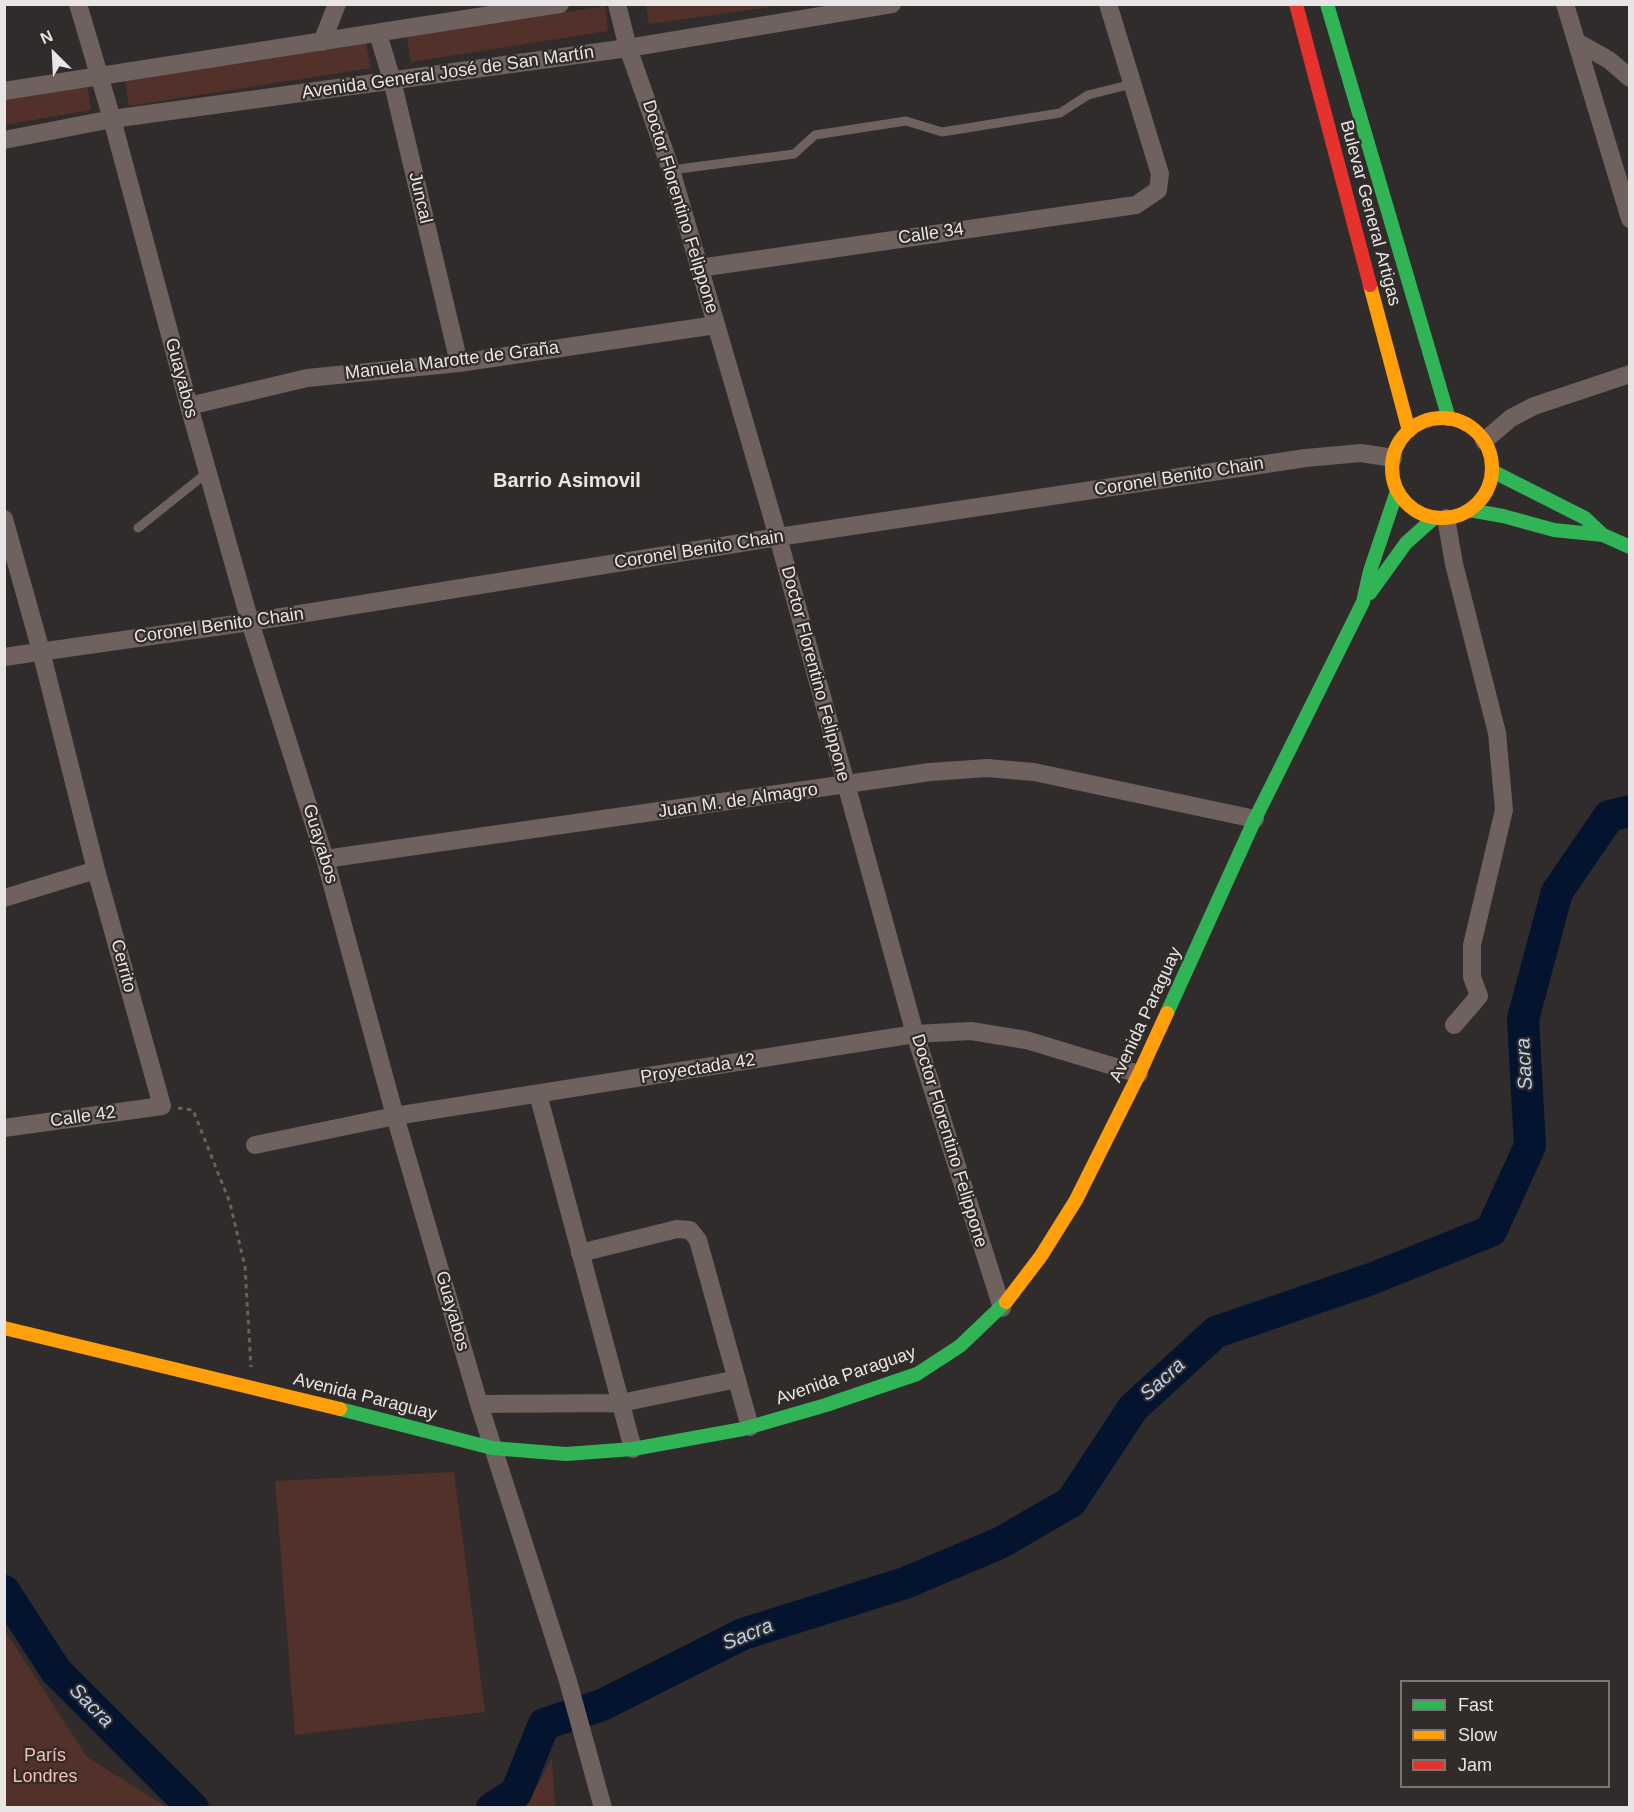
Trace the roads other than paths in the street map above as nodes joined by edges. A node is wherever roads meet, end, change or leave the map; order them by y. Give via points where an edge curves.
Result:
1 (78, 4) edge
2 (337, 4) edge
3 (560, 4) edge
4 (617, 4) edge
5 (892, 4) edge
6 (1108, 4) edge
7 (1296, 4) edge
8 (1328, 4) edge
9 (1565, 4) edge
10 (378, 34) junction
11 (322, 42) junction
12 (1576, 42) junction
13 (628, 48) junction
14 (99, 76) junction
15 (1629, 78) edge
16 (392, 80) junction
17 (1132, 84) junction
18 (4, 91) edge
19 (112, 119) junction
20 (4, 140) edge
21 (671, 170) junction
22 (1629, 219) edge
23 (699, 268) junction
24 (716, 325) junction
25 (459, 363) junction
26 (1629, 374) edge
27 (189, 406) junction
28 (1449, 419) junction
29 (1409, 431) junction
30 (1484, 441) junction
31 (1393, 458) junction
32 (1492, 471) junction
33 (208, 472) junction
34 (1397, 491) junction
35 (1469, 510) junction
36 (1440, 518) junction
37 (4, 519) edge
38 (138, 528) dead end
39 (1603, 535) junction
40 (778, 537) junction
41 (1629, 547) edge
42 (1363, 602) junction
43 (250, 622) junction
44 (41, 651) junction
45 (4, 657) edge
46 (846, 785) junction
47 (1255, 819) junction
48 (325, 859) junction
49 (96, 870) junction
50 (4, 898) edge
51 (1454, 1025) dead end
52 (915, 1034) junction
53 (1139, 1074) junction
54 (538, 1094) junction
55 (162, 1106) joint
56 (395, 1116) junction
57 (4, 1128) edge
58 (255, 1145) dead end
59 (580, 1253) junction
60 (1002, 1308) junction
61 (4, 1328) edge
62 (737, 1379) junction
63 (621, 1403) junction
64 (479, 1404) junction
65 (750, 1427) junction
66 (492, 1448) junction
67 (633, 1449) junction
68 (603, 1808) edge

1 - 14 street, Guayabos
2 - 11 street
3 - 10 street
4 - 13 street, Doctor Florentino Felippone
5 - 13 street, Avenida General José de San Martín
6 - 17 street
7 - 29 street, Bulevar General Artigas
8 - 28 street, Bulevar General Artigas
9 - 12 street
10 - 11 street
10 - 16 street, Juncal
11 - 14 street
12 - 15 street via 1609,60
12 - 22 street
13 - 16 street, Avenida General José de San Martín
13 - 21 street, Doctor Florentino Felippone
14 - 18 street
14 - 19 street, Guayabos
16 - 19 street, Avenida General José de San Martín
16 - 25 street, Juncal
17 - 21 lane via 1088,95 1060,113 942,132 906,121 815,135 794,154
17 - 23 street, Calle 34 via 1160,174 1158,190 1136,205
19 - 20 street, Avenida General José de San Martín
19 - 27 street, Guayabos
21 - 23 street, Doctor Florentino Felippone
23 - 24 street, Doctor Florentino Felippone
24 - 25 street, Manuela Marotte de Graña
24 - 40 street, Doctor Florentino Felippone
25 - 27 street, Manuela Marotte de Graña via 307,378
26 - 30 street via 1534,406 1511,418
27 - 33 street, Guayabos
28 - 29 street via 1427,421
28 - 30 street via 1468,426
29 - 31 street
30 - 32 street
31 - 34 street
31 - 40 street, Coronel Benito Chain via 1341,453
32 - 35 street via 1485,494
32 - 39 street via 1585,518
33 - 38 lane
33 - 43 street, Guayabos
34 - 36 street via 1412,509
34 - 42 street, Avenida Paraguay
35 - 36 street
35 - 39 street via 1554,530
36 - 42 street via 1406,543
36 - 51 street via 1497,733 1504,810 1472,945 1472,977 1479,996
37 - 44 street, Cerrito
39 - 41 street
40 - 43 street, Coronel Benito Chain
40 - 46 street, Doctor Florentino Felippone
42 - 47 street, Avenida Paraguay
43 - 44 street, Coronel Benito Chain
43 - 48 street, Guayabos
44 - 45 street, Coronel Benito Chain
44 - 49 street, Cerrito
46 - 47 street, Juan M. de Almagro via 987,768 1034,772
46 - 48 street, Juan M. de Almagro
46 - 52 street, Doctor Florentino Felippone
47 - 53 street, Avenida Paraguay
48 - 56 street, Guayabos
49 - 50 street
49 - 55 street, Cerrito
52 - 53 street, Proyectada 42 via 971,1031 1026,1040
52 - 54 street, Proyectada 42
52 - 60 street, Doctor Florentino Felippone
53 - 60 street, Avenida Paraguay via 1076,1200
54 - 56 street, Proyectada 42
54 - 59 street
55 - 57 street, Calle 42
56 - 58 street, Proyectada 42
56 - 64 street, Guayabos
59 - 62 street via 677,1228 690,1230 698,1240
59 - 63 street
60 - 65 street, Avenida Paraguay via 960,1346 917,1374
61 - 66 street, Avenida Paraguay
62 - 63 street
62 - 65 street
63 - 64 street
63 - 67 street
64 - 66 street, Guayabos
65 - 67 street, Avenida Paraguay
66 - 67 street, Avenida Paraguay via 566,1454
66 - 68 street, Guayabos via 568,1681

